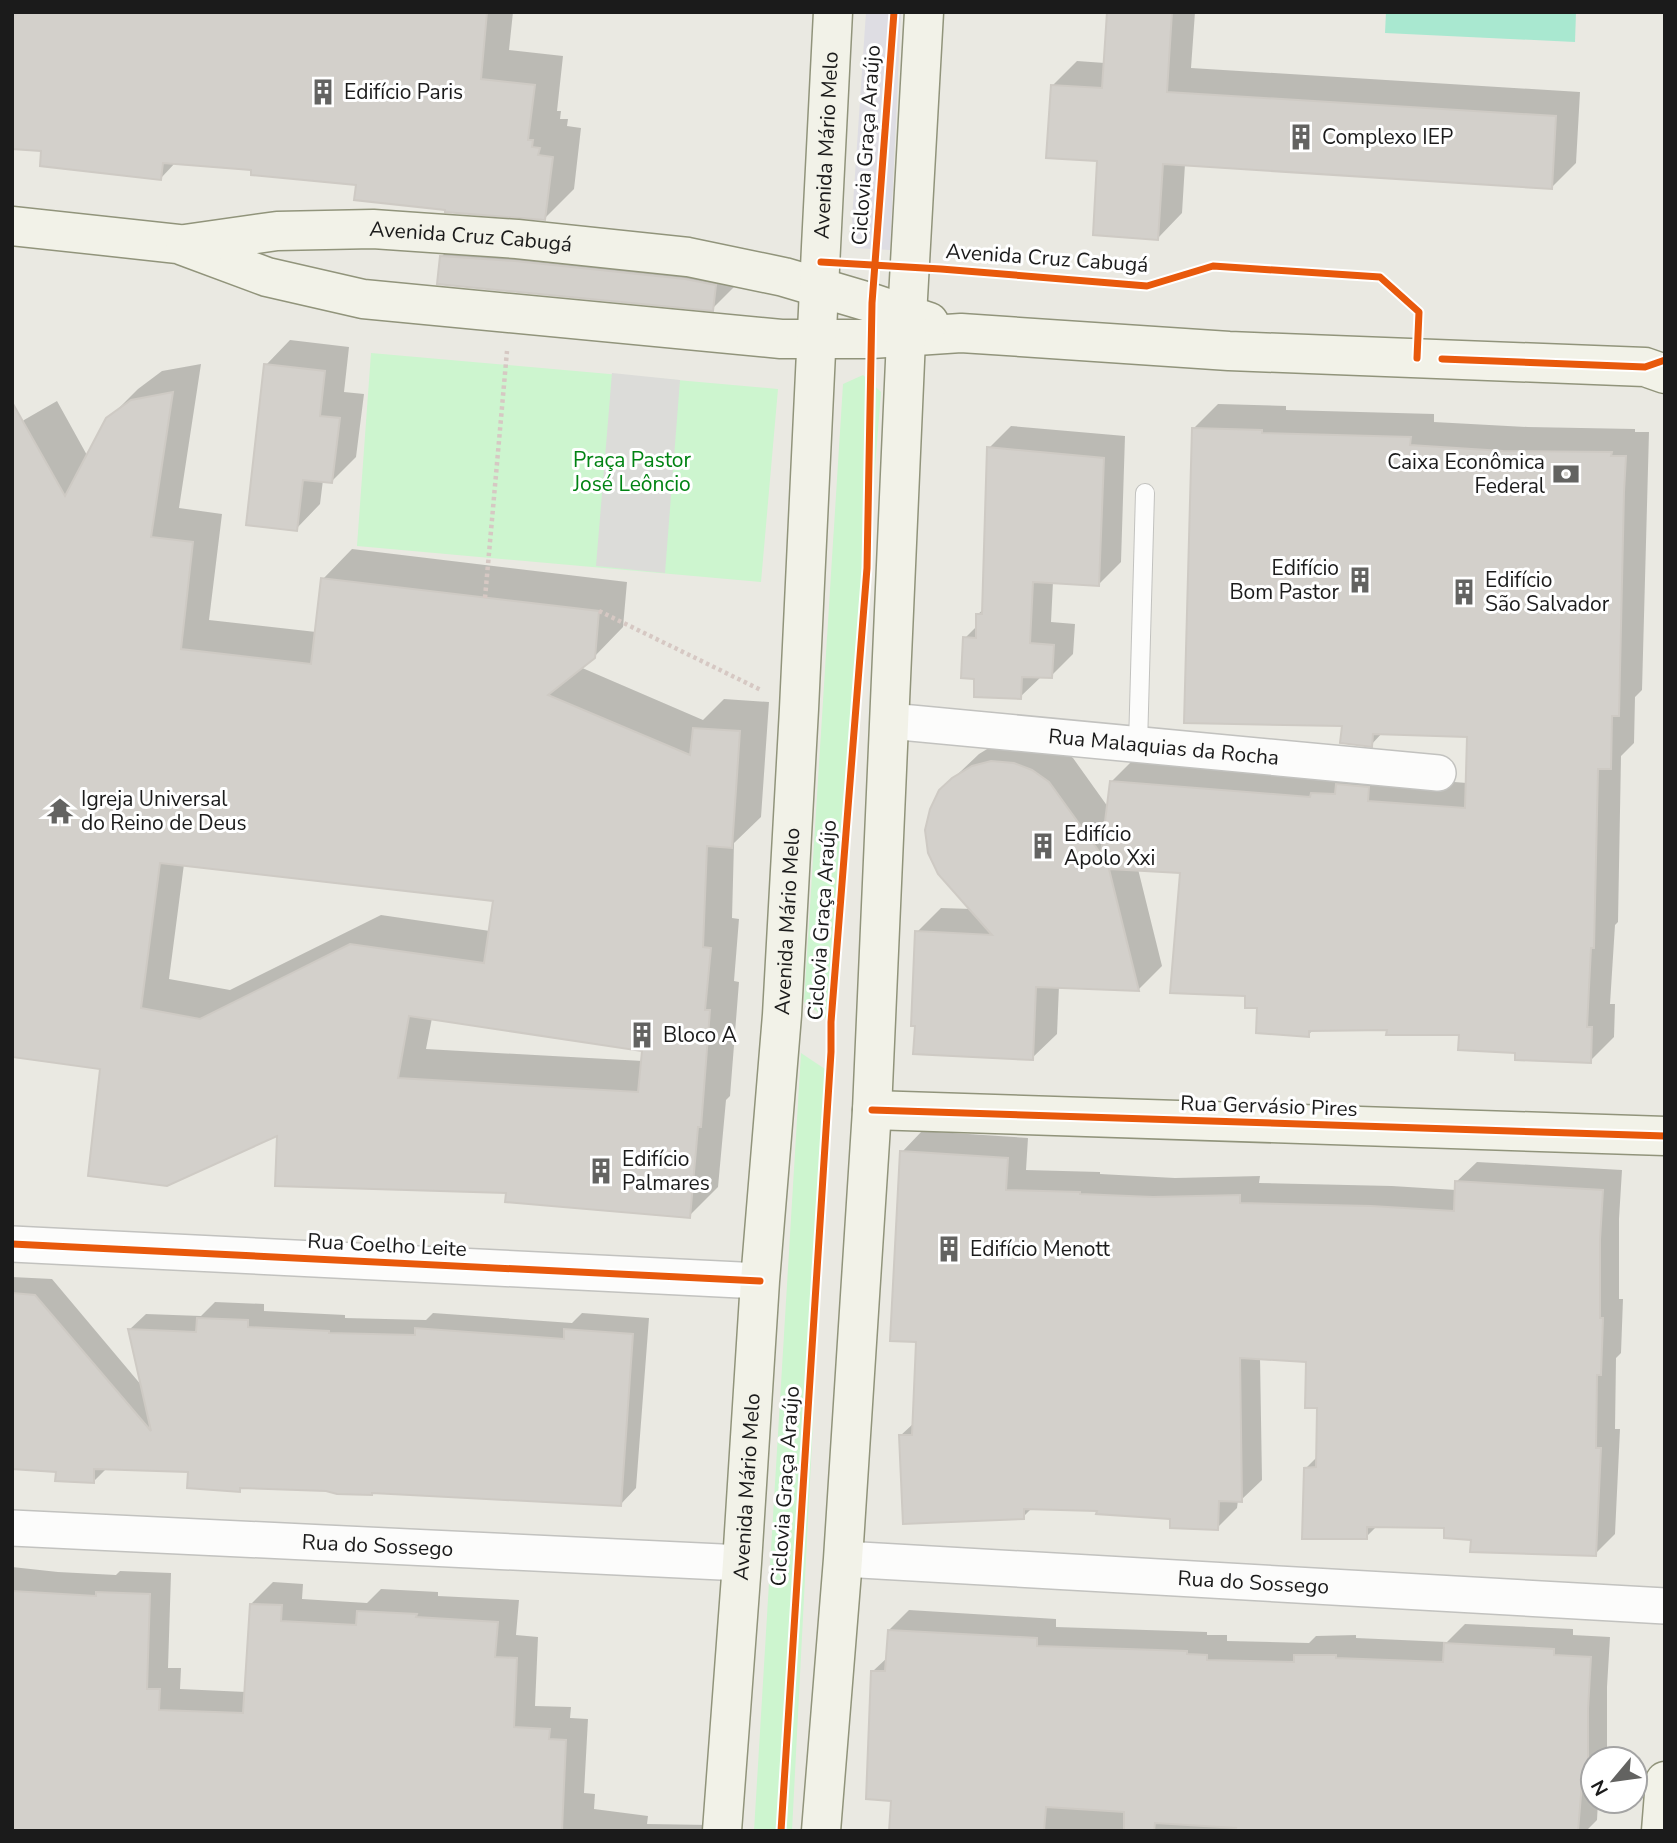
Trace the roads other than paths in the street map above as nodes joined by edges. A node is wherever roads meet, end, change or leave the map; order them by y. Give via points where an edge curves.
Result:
1 (834, 12) edge
2 (924, 12) edge
3 (12, 226) edge
4 (178, 244) junction
5 (820, 288) junction
6 (907, 326) junction
7 (816, 338) junction
8 (1658, 367) edge
9 (1145, 493) dead end
10 (890, 721) junction
11 (1138, 745) junction
12 (1438, 773) dead end
13 (872, 1111) junction
14 (1665, 1136) edge
15 (12, 1244) edge
16 (760, 1281) junction
17 (12, 1528) edge
18 (843, 1559) junction
19 (742, 1563) junction
20 (1665, 1606) edge
21 (1665, 1781) edge
22 (722, 1831) edge
23 (821, 1831) edge
24 (1661, 1831) edge

1 - 5 main road, Avenida Mário Melo
2 - 6 main road
3 - 4 main road, Avenida Cruz Cabugá
4 - 5 main road, Avenida Cruz Cabugá via 277,231 425,232 688,257
4 - 7 main road, Avenida Cruz Cabugá via 267,277 363,299 780,339
5 - 6 main road, Avenida Cruz Cabugá via 872,303
5 - 7 main road, Avenida Mário Melo
6 - 7 main road, Avenida Cruz Cabugá via 871,339
6 - 8 main road, Avenida Cruz Cabugá via 1242,352
6 - 10 main road
7 - 16 main road, Avenida Mário Melo via 782,1015
9 - 11 lane
10 - 11 street, Rua Malaquias da Rocha
10 - 13 main road
11 - 12 street, Rua Malaquias da Rocha
13 - 14 main road, Rua Gervásio Pires
13 - 18 main road
15 - 16 street, Rua Coelho Leite
16 - 19 main road, Avenida Mário Melo
17 - 19 street, Rua do Sossego
18 - 20 street, Rua do Sossego
18 - 23 main road
19 - 22 main road, Avenida Mário Melo
21 - 24 main road

